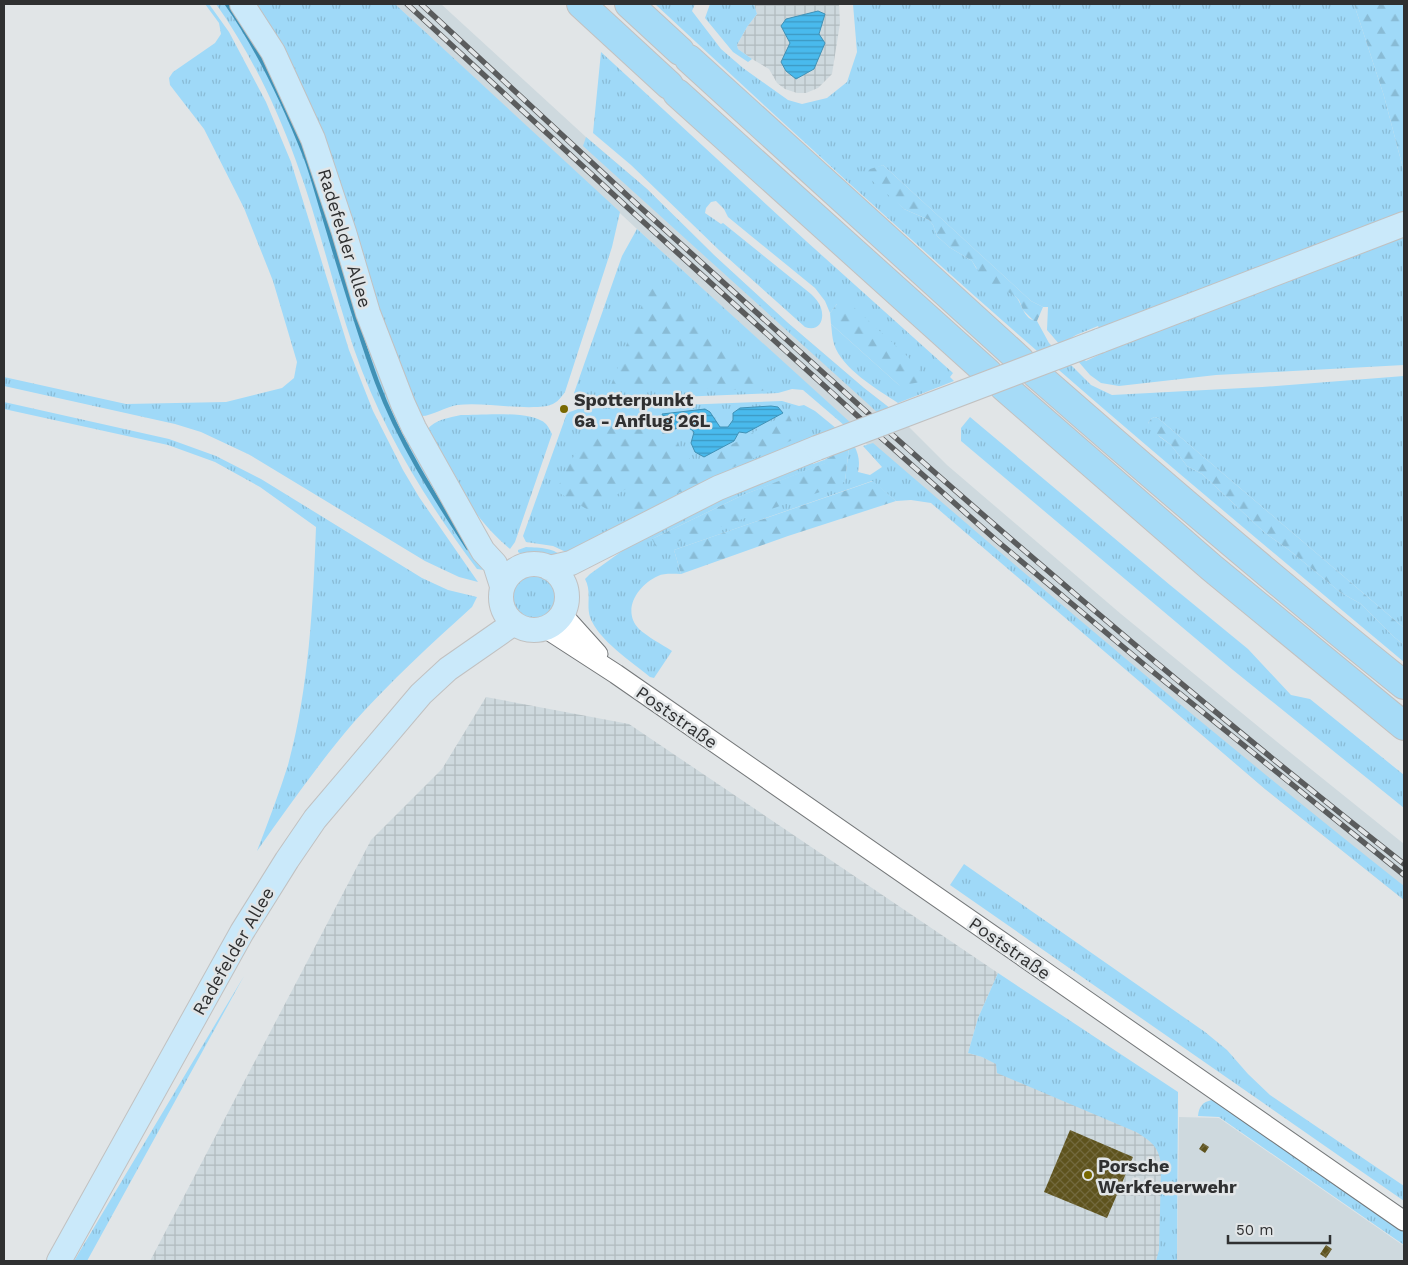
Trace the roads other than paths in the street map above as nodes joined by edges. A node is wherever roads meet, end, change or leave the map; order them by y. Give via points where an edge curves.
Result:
1 (242, 4) edge
2 (581, 4) edge
3 (629, 4) edge
4 (1404, 224) edge
5 (441, 476) junction
6 (641, 528) junction
7 (518, 568) junction
8 (549, 568) junction
9 (506, 605) junction
10 (558, 612) junction
11 (1404, 685) edge
12 (1404, 726) edge
13 (1404, 1221) edge
14 (59, 1261) edge

1 - 5 main road, Radefelder Allee via 273,52 313,139 371,322 403,404
2 - 12 highway via 996,380 1212,568
3 - 11 highway via 1028,367 1161,483
4 - 6 main road, bridge via 817,448 718,488
5 - 7 main road, Radefelder Allee via 491,542
5 - 9 main road, Radefelder Allee via 483,551 495,564
6 - 8 main road via 571,563
6 - 10 main road via 579,576
7 - 8 main road via 533,564
7 - 9 main road via 511,573
8 - 10 main road via 564,583
9 - 10 main road via 524,628 534,630
9 - 14 main road, Radefelder Allee via 421,694 315,819 286,860 242,932
10 - 13 street, Poststraße via 616,674

